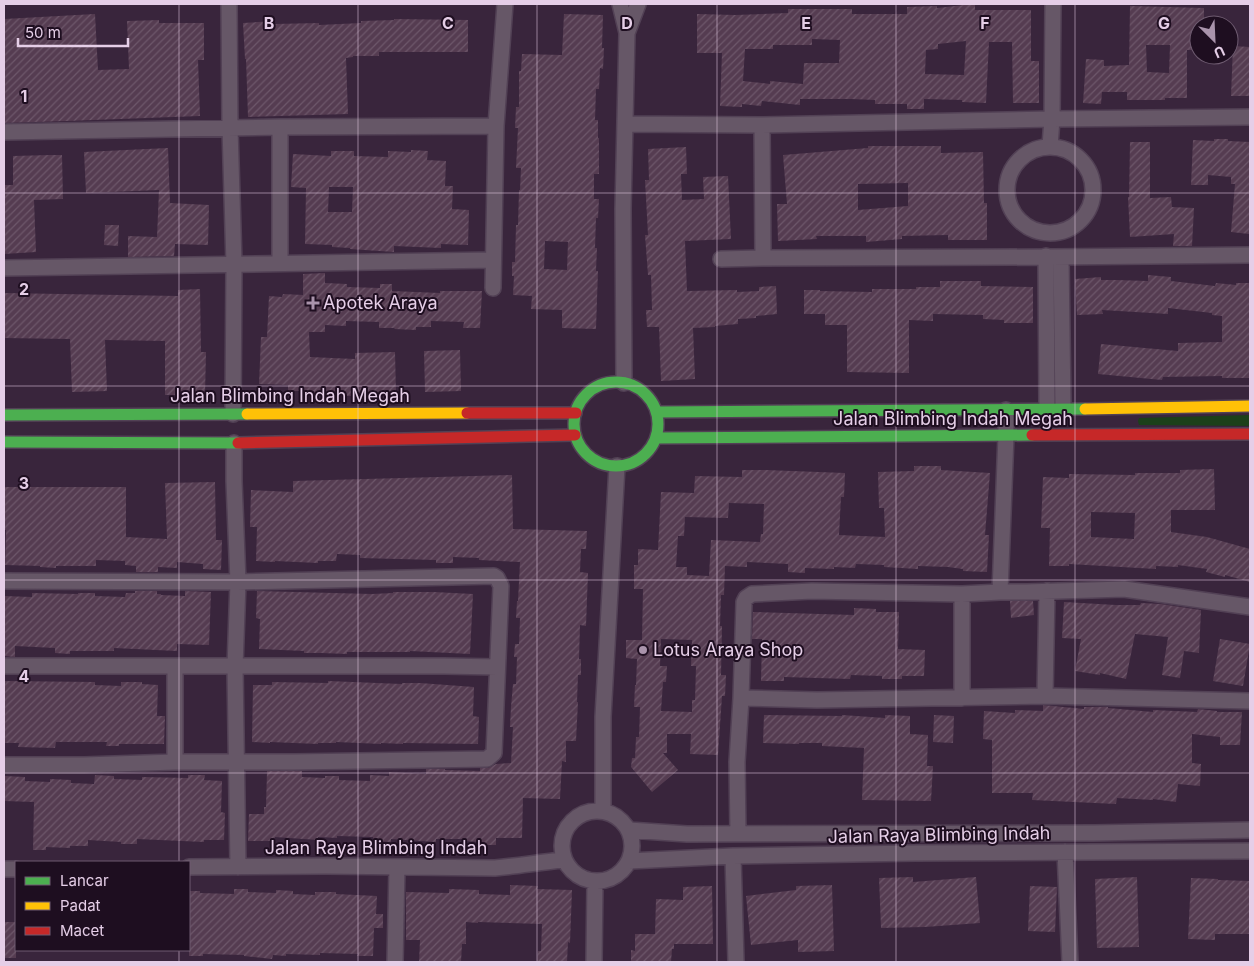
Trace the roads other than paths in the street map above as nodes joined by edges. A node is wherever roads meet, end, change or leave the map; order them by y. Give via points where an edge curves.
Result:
1 (229, 4) edge
2 (505, 4) edge
3 (620, 4) edge
4 (638, 4) edge
5 (1053, 4) edge
6 (626, 32) junction
7 (1250, 117) edge
8 (1052, 119) junction
9 (625, 124) junction
10 (762, 125) junction
11 (496, 126) junction
12 (280, 127) junction
13 (230, 128) junction
14 (4, 132) edge
15 (1050, 146) junction
16 (1052, 233) junction
17 (1250, 255) edge
18 (1053, 257) junction
19 (763, 258) junction
20 (493, 260) junction
21 (721, 260) dead end
22 (280, 262) junction
23 (234, 264) junction
24 (4, 268) edge
25 (493, 288) dead end
26 (624, 382) junction
27 (1250, 406) edge
28 (1047, 409) junction
29 (1063, 409) junction
30 (1006, 410) junction
31 (576, 412) junction
32 (657, 412) junction
33 (233, 414) junction
34 (4, 415) edge
35 (1121, 421) junction
36 (51, 428) junction
37 (1250, 434) edge
38 (575, 436) junction
39 (1006, 436) junction
40 (656, 438) junction
41 (4, 442) edge
42 (234, 443) junction
43 (617, 466) junction
44 (4, 580) edge
45 (238, 582) junction
46 (1047, 591) junction
47 (1000, 592) junction
48 (962, 594) junction
49 (1250, 607) edge
50 (4, 666) edge
51 (175, 666) junction
52 (235, 667) junction
53 (497, 667) junction
54 (1045, 696) junction
55 (741, 698) junction
56 (962, 698) junction
57 (1250, 701) edge
58 (175, 762) junction
59 (237, 762) junction
60 (4, 765) edge
61 (603, 810) junction
62 (629, 830) junction
63 (1250, 830) edge
64 (738, 834) junction
65 (1065, 852) junction
66 (1250, 852) edge
67 (733, 856) junction
68 (564, 860) junction
69 (629, 861) junction
70 (238, 867) junction
71 (397, 867) junction
72 (190, 868) edge
73 (595, 881) junction
74 (395, 962) edge
75 (594, 962) edge
76 (736, 962) edge
77 (1070, 962) edge

1 - 13 street
2 - 11 street
3 - 6 street
4 - 6 street
5 - 8 street
6 - 9 street
7 - 8 street
8 - 10 street
8 - 15 street
9 - 10 street
9 - 26 street
10 - 19 street
11 - 12 street
11 - 20 street
12 - 13 street
12 - 22 street
13 - 14 street
13 - 23 street
15 - 16 street via 1066,150 1082,160 1092,177 1093,197 1085,215 1071,228
15 - 16 street via 1032,150 1020,159 1011,171 1007,185 1013,214 1037,231
16 - 18 street
17 - 18 street
18 - 19 street
18 - 28 street
18 - 29 street
19 - 21 street
20 - 22 street
20 - 25 street
22 - 23 street
23 - 24 street
23 - 33 street
26 - 31 street via 609,382 596,387 585,396
26 - 32 street via 645,393
27 - 35 street, Jalan Blimbing Indah Megah
28 - 29 street, Jalan Blimbing Indah Megah
28 - 30 street, Jalan Blimbing Indah Megah
29 - 35 street, Jalan Blimbing Indah Megah
30 - 32 street, Jalan Blimbing Indah Megah
30 - 39 street
31 - 33 street, Jalan Blimbing Indah Megah
31 - 38 street
32 - 40 street
33 - 36 street, Jalan Blimbing Indah Megah
34 - 36 street, Jalan Blimbing Indah Megah
35 - 37 street, Jalan Blimbing Indah Megah
35 - 39 street, Jalan Blimbing Indah Megah
36 - 41 street, Jalan Blimbing Indah Megah
36 - 42 street, Jalan Blimbing Indah Megah
38 - 42 street, Jalan Blimbing Indah Megah
38 - 43 street via 591,458
39 - 40 street, Jalan Blimbing Indah Megah
39 - 47 street
40 - 43 street via 647,453 638,460
42 - 45 street
43 - 61 street via 603,717
44 - 45 street
45 - 52 street
45 - 53 street via 494,576 501,586
46 - 47 street
46 - 49 street via 1124,589
46 - 54 street
47 - 48 street
48 - 55 street via 812,591 752,594 744,602
48 - 56 street
50 - 51 street
51 - 52 street
51 - 58 street
52 - 53 street
52 - 59 street
53 - 59 street via 494,753 487,759
54 - 56 street
54 - 57 street
55 - 56 street
55 - 64 street via 737,762
58 - 59 street
58 - 60 street
59 - 70 street
61 - 62 street via 614,814
61 - 68 street via 584,812 568,823 561,841
62 - 64 street, Jalan Raya Blimbing Indah
62 - 69 street via 632,841
63 - 64 street, Jalan Raya Blimbing Indah
65 - 66 street, Jalan Raya Blimbing Indah
65 - 67 street, Jalan Raya Blimbing Indah
65 - 77 street
67 - 69 street, Jalan Raya Blimbing Indah
67 - 76 street
68 - 71 street, Jalan Raya Blimbing Indah via 495,868
68 - 73 street via 571,871
69 - 73 street via 615,876
70 - 71 street, Jalan Raya Blimbing Indah
70 - 72 street, Jalan Raya Blimbing Indah
71 - 74 street
73 - 75 street

